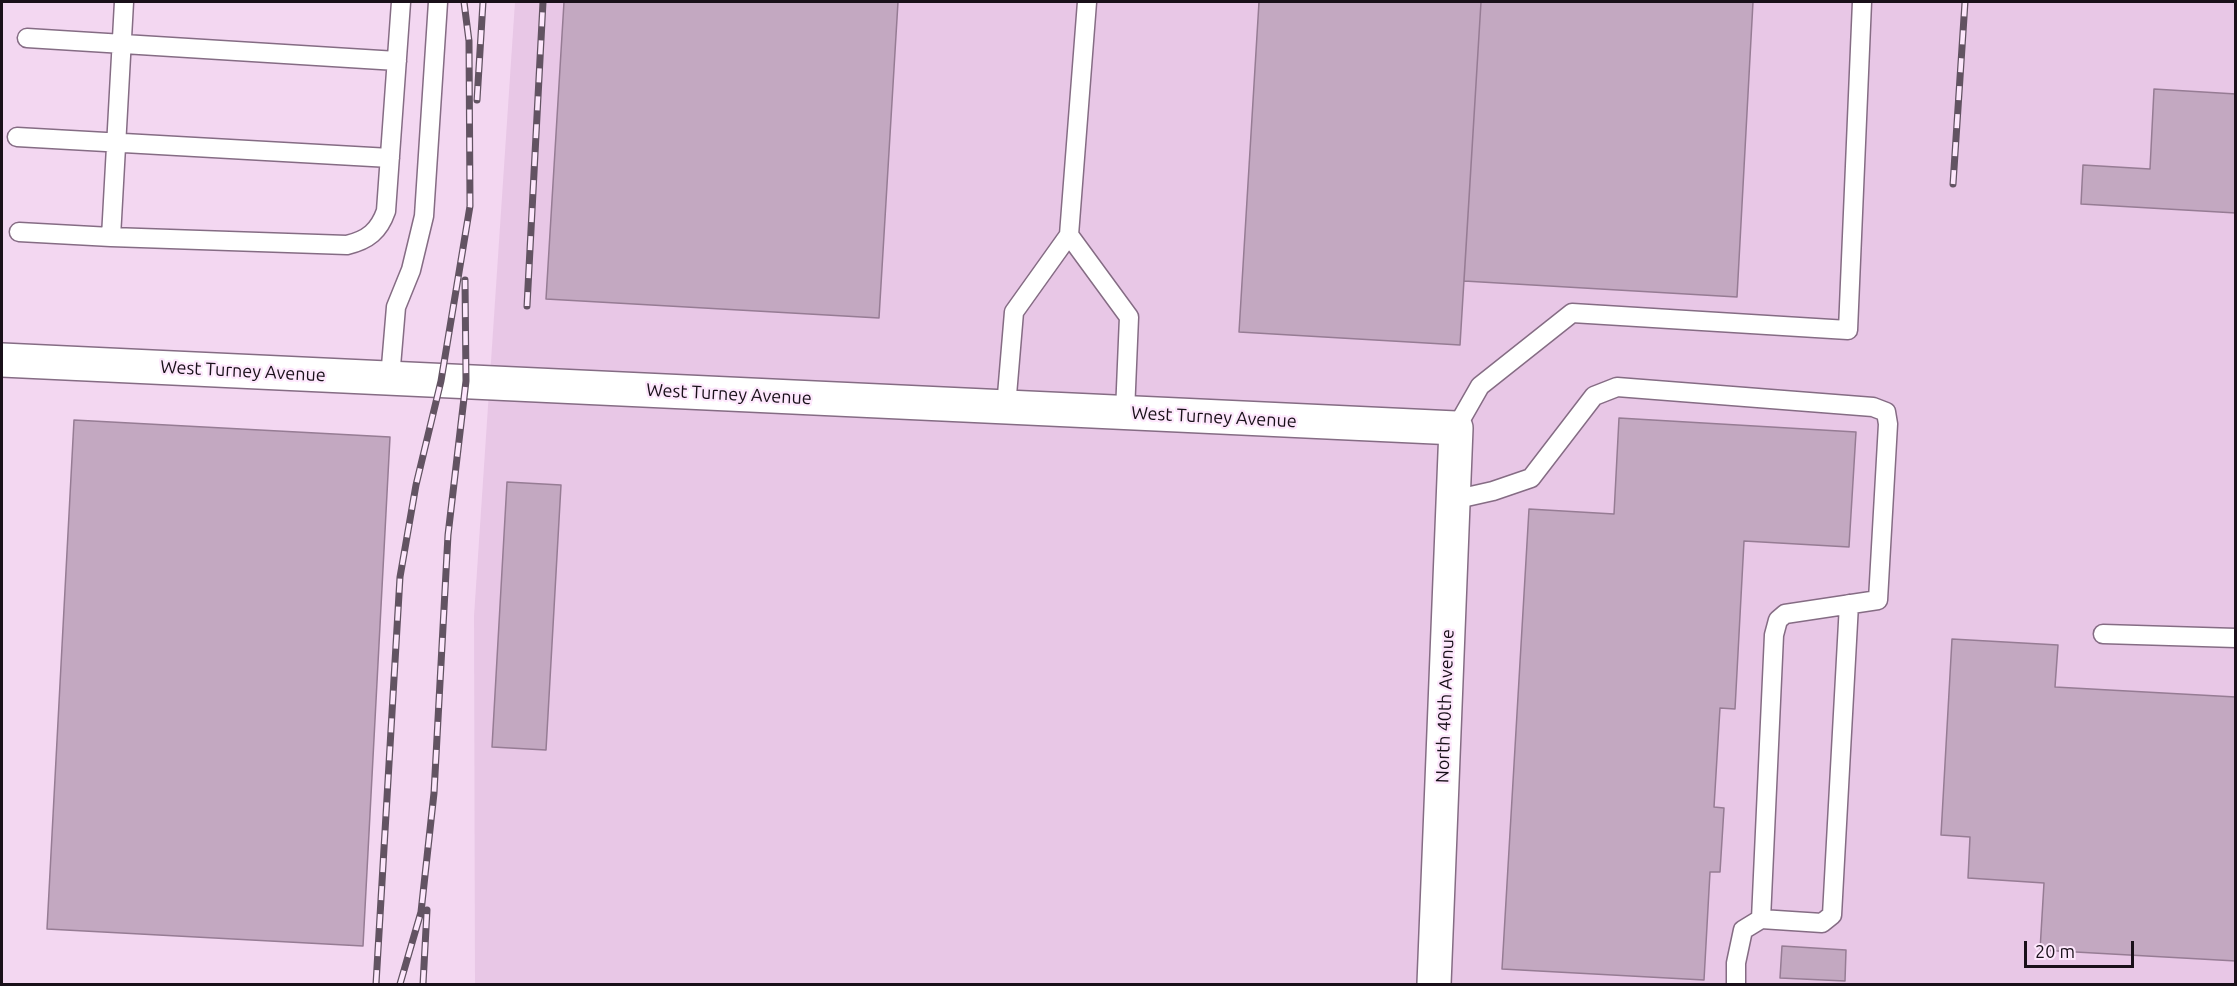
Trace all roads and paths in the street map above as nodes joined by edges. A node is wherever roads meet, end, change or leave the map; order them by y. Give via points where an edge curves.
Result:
1 (124, 2) edge
2 (401, 2) edge
3 (438, 2) edge
4 (1087, 2) edge
5 (1862, 2) edge
6 (27, 38) dead end
7 (121, 45) junction
8 (397, 62) junction
9 (17, 137) dead end
10 (116, 145) junction
11 (390, 158) junction
12 (19, 232) dead end
13 (1069, 235) junction
14 (111, 237) junction
15 (2, 360) edge
16 (390, 378) junction
17 (1006, 407) junction
18 (1125, 412) junction
19 (1456, 428) junction
20 (1453, 500) junction
21 (1849, 604) junction
22 (2103, 634) dead end
23 (2235, 638) edge
24 (1761, 919) junction
25 (1434, 984) edge
26 (1736, 984) edge

1 - 7 lane
2 - 8 lane
3 - 16 lane via 424,216 411,270 396,307
4 - 13 lane
5 - 19 lane via 1848,330 1572,313 1480,386
6 - 7 lane
7 - 8 lane
7 - 10 lane
8 - 11 lane
9 - 10 lane
10 - 11 lane
10 - 14 lane
11 - 14 lane via 384,218 374,234 359,242 347,245
12 - 14 lane
13 - 17 lane via 1014,312
13 - 18 lane via 1129,317
15 - 16 street, West Turney Avenue
16 - 17 street, West Turney Avenue
17 - 18 street, West Turney Avenue
18 - 19 street, West Turney Avenue
19 - 20 street, North 40th Avenue
20 - 21 lane via 1531,478 1594,396 1617,387 1873,406 1886,412 1888,424 1878,600
20 - 25 street, North 40th Avenue
21 - 24 lane via 1785,614 1778,620 1774,635
21 - 24 lane via 1832,915 1822,923
22 - 23 lane
24 - 26 lane via 1743,930

